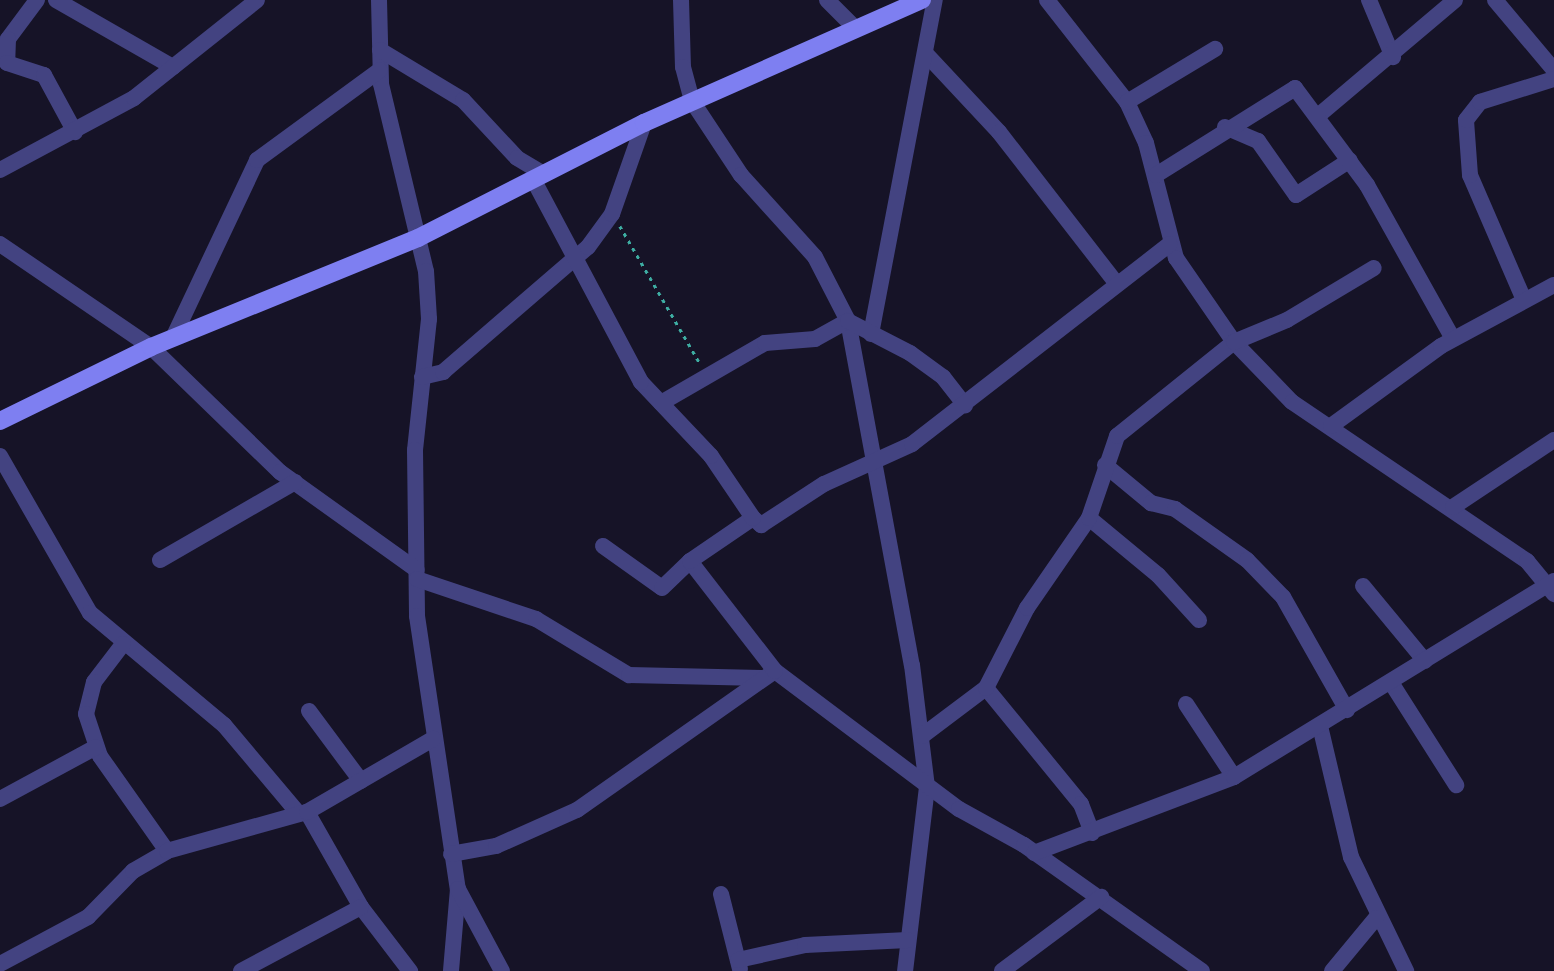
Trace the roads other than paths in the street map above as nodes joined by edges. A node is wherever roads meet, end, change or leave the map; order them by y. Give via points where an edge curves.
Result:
1 (37, 0) edge
2 (56, 0) edge
3 (257, 0) edge
4 (379, 0) edge
5 (681, 0) edge
6 (827, 0) edge
7 (922, 0) edge
8 (934, 0) edge
9 (1047, 0) edge
10 (1369, 0) edge
11 (1455, 0) edge
12 (1495, 0) edge
13 (856, 29) junction
14 (1215, 49) dead end
15 (380, 50) junction
16 (927, 55) junction
17 (1393, 57) junction
18 (173, 67) junction
19 (380, 70) junction
20 (1554, 70) edge
21 (1554, 79) edge
22 (692, 101) junction
23 (1127, 102) junction
24 (1319, 115) junction
25 (644, 123) junction
26 (1225, 127) junction
27 (75, 132) junction
28 (517, 158) junction
29 (1350, 160) junction
30 (0, 170) edge
31 (1156, 175) junction
32 (532, 180) junction
33 (418, 238) junction
34 (0, 244) edge
35 (1170, 244) junction
36 (572, 262) junction
37 (1374, 268) dead end
38 (1117, 284) junction
39 (1554, 285) edge
40 (1524, 300) junction
41 (848, 321) junction
42 (871, 334) junction
43 (173, 338) junction
44 (1453, 339) junction
45 (1234, 342) junction
46 (151, 347) junction
47 (422, 377) junction
48 (661, 403) junction
49 (965, 405) junction
50 (0, 421) edge
51 (1331, 426) junction
52 (1554, 440) edge
53 (0, 456) edge
54 (1105, 464) junction
55 (873, 467) junction
56 (295, 481) junction
57 (1453, 508) junction
58 (753, 518) junction
59 (1088, 518) junction
60 (603, 546) dead end
61 (160, 560) dead end
62 (690, 561) junction
63 (417, 574) junction
64 (1363, 586) dead end
65 (1552, 586) edge
66 (1199, 620) dead end
67 (123, 644) junction
68 (1425, 661) junction
69 (768, 674) junction
70 (1392, 684) junction
71 (986, 688) junction
72 (1186, 704) dead end
73 (1347, 710) junction
74 (309, 711) dead end
75 (1320, 726) junction
76 (922, 736) junction
77 (433, 738) junction
78 (96, 747) junction
79 (1234, 777) junction
80 (361, 781) junction
81 (1456, 785) dead end
82 (927, 787) junction
83 (0, 799) edge
84 (303, 813) junction
85 (1092, 832) junction
86 (167, 851) junction
87 (1034, 853) junction
88 (451, 854) junction
89 (458, 889) junction
90 (721, 894) dead end
91 (1101, 897) junction
92 (361, 907) junction
93 (1376, 918) junction
94 (908, 940) junction
95 (0, 964) edge
96 (739, 966) edge
97 (241, 971) edge
98 (410, 971) edge
99 (451, 971) edge
100 (502, 971) edge
101 (905, 971) edge
102 (1002, 971) edge
103 (1202, 971) edge
104 (1332, 971) edge
105 (1406, 971) edge

1 - 27 street via 8,39 7,63 44,75
2 - 18 street
3 - 18 street
4 - 15 street
5 - 22 street via 683,67
6 - 13 street
7 - 13 street
8 - 16 street
9 - 23 street
10 - 17 street
11 - 17 street
12 - 20 street
13 - 22 street
14 - 23 street
15 - 19 street
15 - 28 street via 463,100
16 - 38 street via 999,132
16 - 42 street
17 - 24 street
18 - 27 street
19 - 33 street
19 - 43 street via 257,160
21 - 40 street via 1480,102 1465,120 1469,175
22 - 25 street
22 - 41 street via 741,176 815,257
23 - 31 street
24 - 26 street via 1295,88
24 - 29 street
25 - 32 street
25 - 36 street via 612,214
26 - 29 street via 1258,141 1296,195
26 - 31 street
27 - 30 street
28 - 32 street
28 - 32 street
29 - 44 street
31 - 35 street
32 - 33 street
32 - 36 street
33 - 43 street
33 - 47 street via 429,319
34 - 46 street
35 - 38 street
35 - 45 street
36 - 47 street via 443,372
36 - 48 street via 641,382
37 - 45 street via 1287,320
38 - 49 street
39 - 40 street
40 - 44 street
41 - 42 street
41 - 48 street via 815,339 765,343
41 - 55 street
42 - 49 street via 943,377
43 - 46 street
44 - 51 street
45 - 51 street via 1292,402
45 - 54 street via 1117,436
46 - 50 street
46 - 56 street
47 - 63 street via 415,450
48 - 58 street via 711,456
49 - 55 street
51 - 57 street
52 - 57 street
53 - 67 street via 90,613
54 - 59 street
54 - 73 street via 1151,503 1175,509 1247,560 1283,597
55 - 58 street via 824,484 761,525
55 - 76 street
56 - 61 street
56 - 63 street
57 - 65 street
58 - 62 street
59 - 66 street via 1158,575
59 - 71 street via 1027,608
60 - 62 street via 662,588
62 - 69 street
63 - 69 street via 536,619 629,675
63 - 77 street
64 - 68 street
65 - 68 street
67 - 78 street via 87,701
67 - 84 street via 224,725
68 - 70 street
69 - 82 street
69 - 88 street via 577,810 496,846
70 - 73 street
70 - 81 street
71 - 76 street
71 - 85 street via 1081,804
72 - 79 street
73 - 75 street
74 - 80 street
75 - 79 street
75 - 93 street via 1343,831
76 - 82 street
77 - 80 street
77 - 88 street
78 - 83 street
78 - 86 street
79 - 85 street
80 - 84 street
82 - 87 street
82 - 94 street
84 - 86 street
84 - 92 street
85 - 87 street
86 - 95 street via 133,871 88,917
87 - 91 street
88 - 89 street
89 - 99 street
89 - 100 street
90 - 96 street
91 - 102 street
91 - 103 street
92 - 97 street
92 - 98 street
93 - 104 street
93 - 105 street
94 - 96 street via 805,945
94 - 101 street

